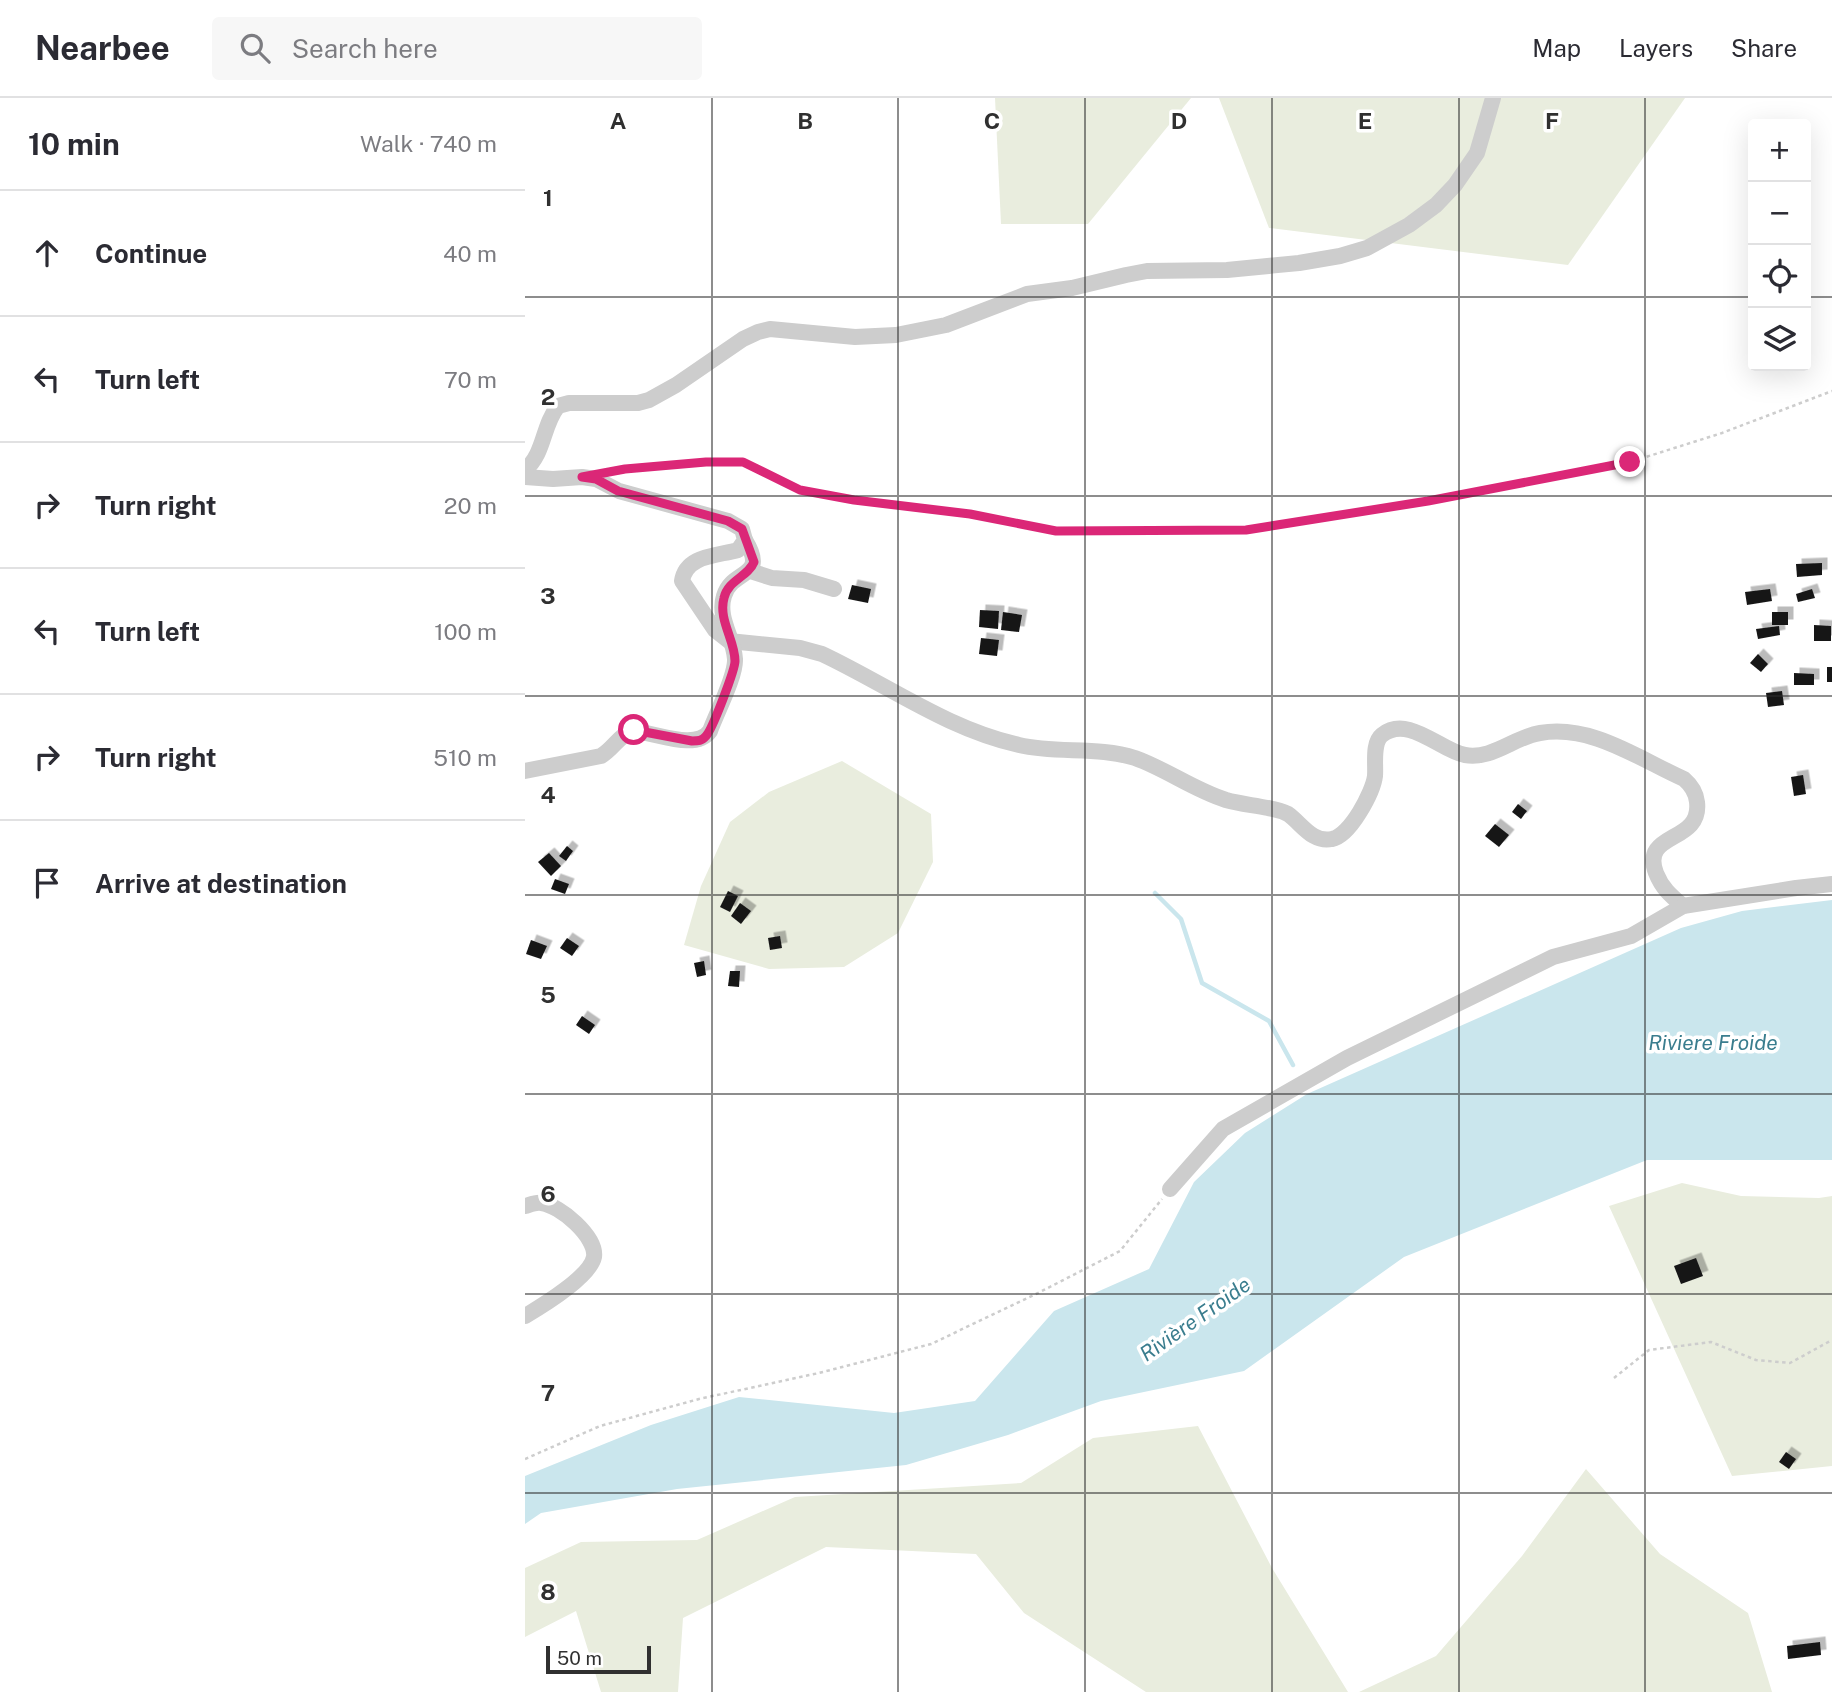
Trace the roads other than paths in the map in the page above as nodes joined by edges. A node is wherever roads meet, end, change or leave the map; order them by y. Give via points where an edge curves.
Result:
1 (1493, 98) edge
2 (525, 470) edge
3 (525, 477) edge
4 (745, 540) junction
5 (750, 571) junction
6 (834, 589) dead end
7 (729, 641) junction
8 (525, 771) edge
9 (1832, 884) edge
10 (1683, 906) junction
11 (1170, 1189) road end
12 (525, 1206) edge
13 (525, 1316) edge

1 - 2 street via 1478,153 1455,185 1409,225 1367,248 1299,264 1147,271 1027,294 946,326 896,335 855,337 784,329 758,332 649,400 563,403 549,421 541,450
3 - 4 street via 596,479 618,491 728,521 742,529
4 - 5 street via 754,562
4 - 7 street via 738,550 699,560 684,571 682,581 715,630
5 - 6 street
5 - 7 street via 731,584 724,596
7 - 8 street via 735,659 733,675 705,738 692,741 631,730 601,756
7 - 10 street via 823,654 962,727 1018,745 1133,757 1224,800 1286,813 1321,839 1342,835 1356,820 1374,779 1378,741 1383,734 1394,730 1424,734 1466,756 1485,755 1542,732 1585,735 1623,748 1684,779 1694,791 1698,807 1693,824 1654,852 1653,863 1665,892
9 - 10 street
10 - 11 street via 1631,936 1553,957 1347,1058 1223,1129
12 - 13 street via 541,1202 565,1214 590,1237 594,1257 585,1274

